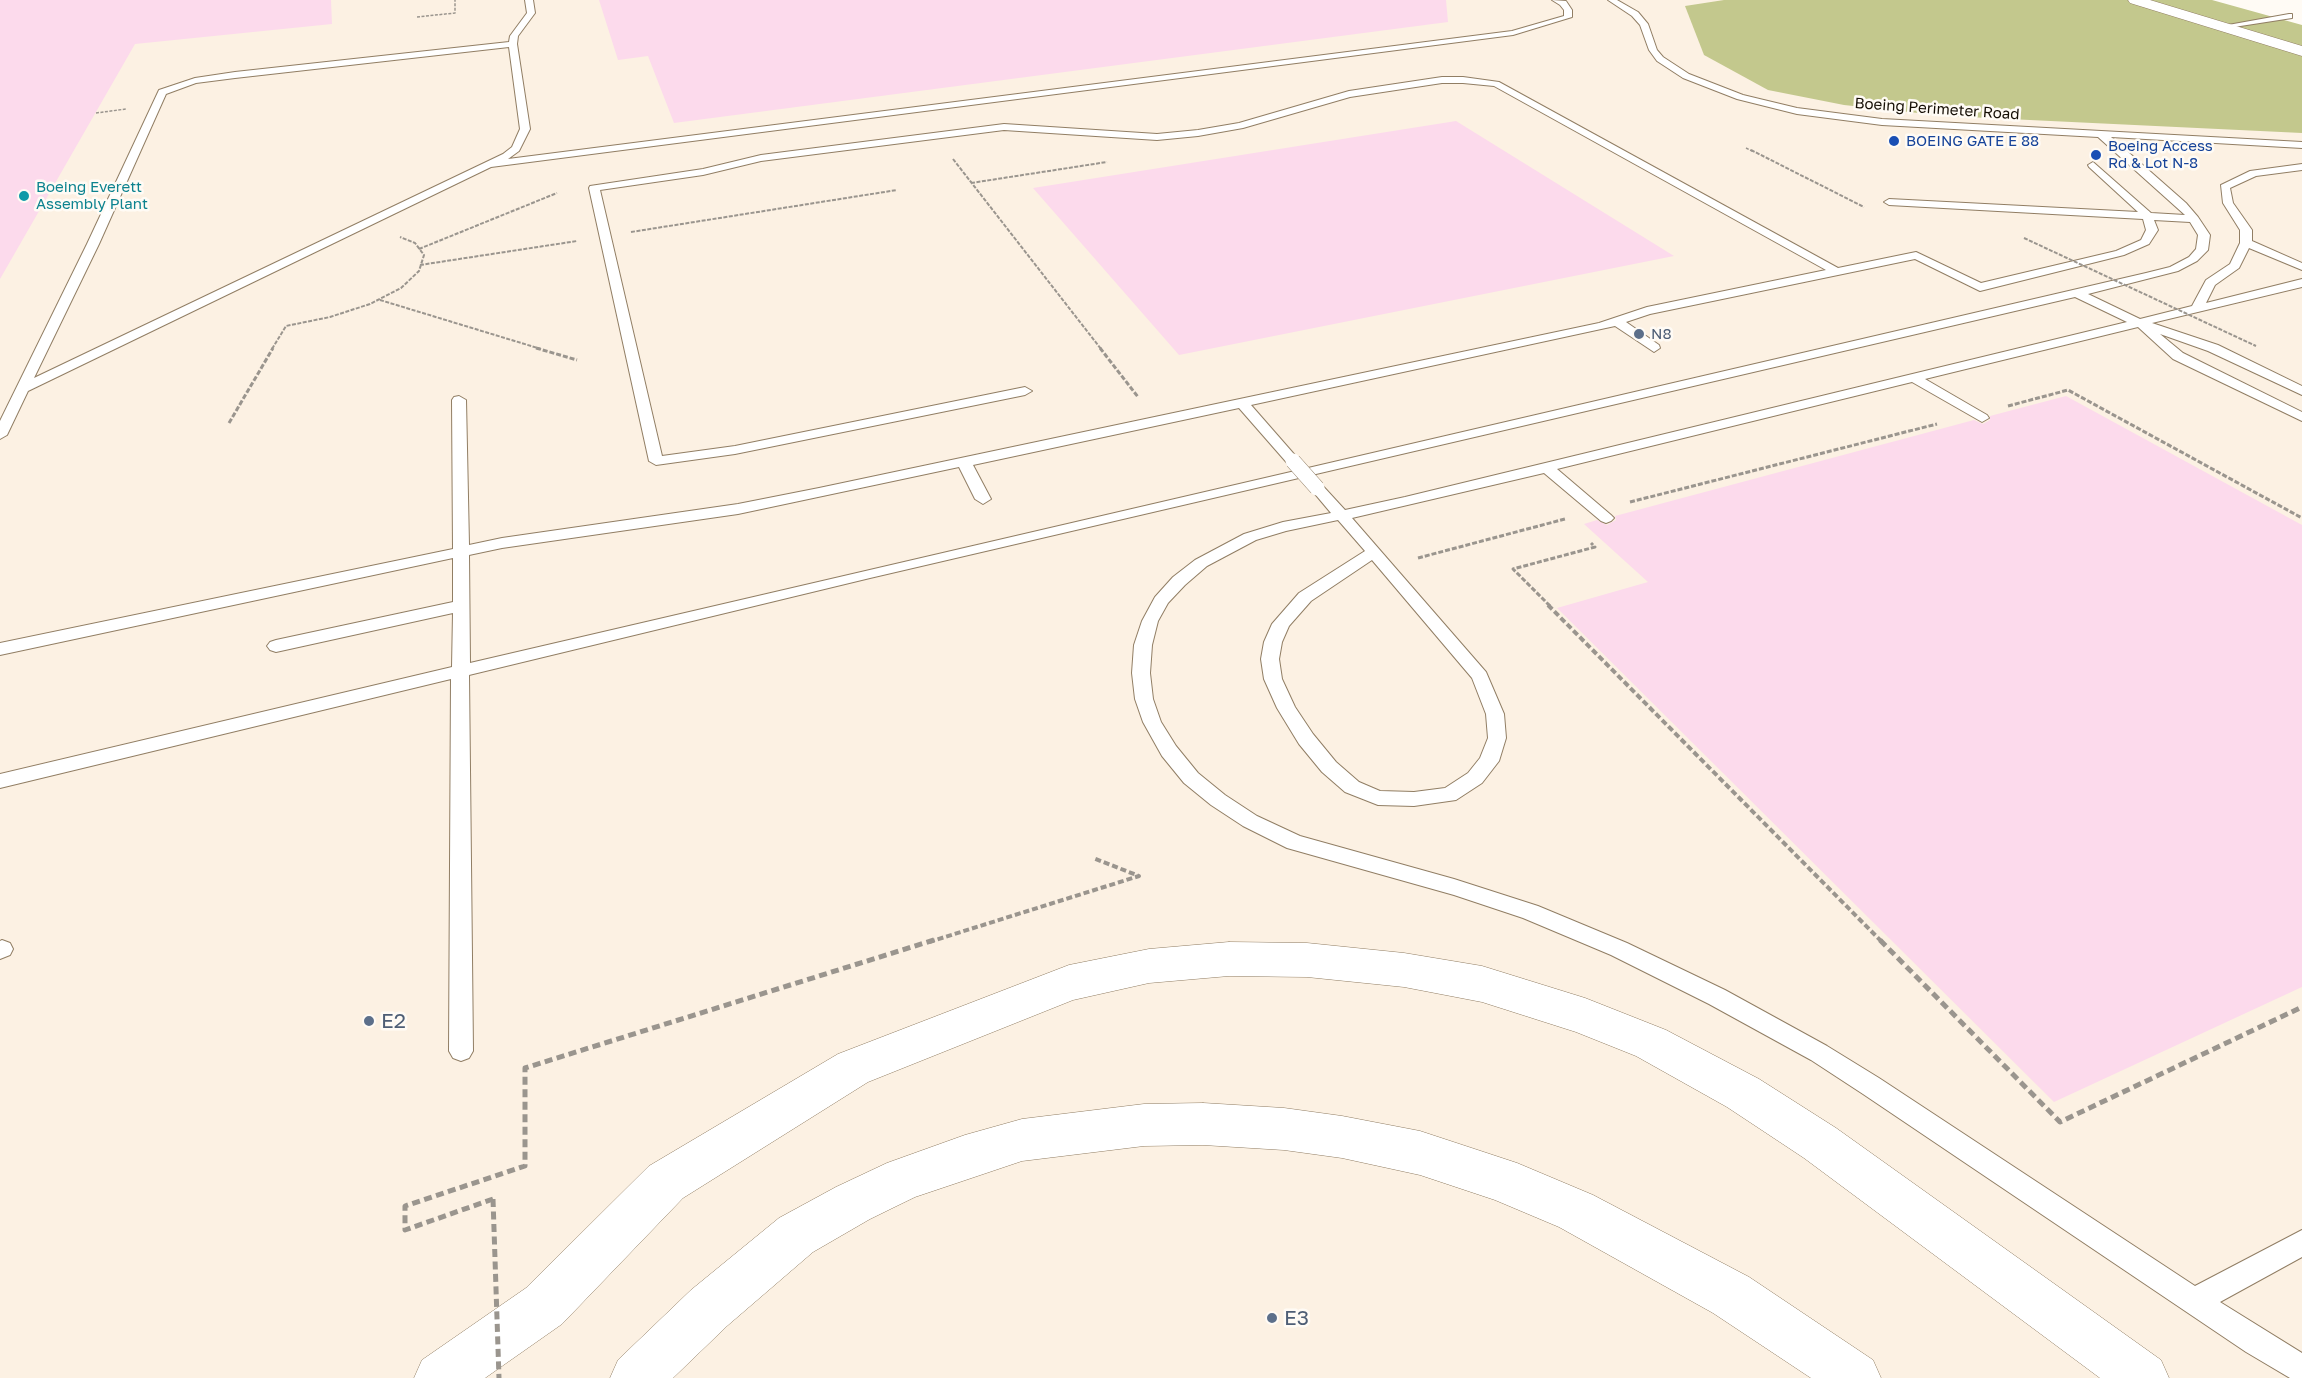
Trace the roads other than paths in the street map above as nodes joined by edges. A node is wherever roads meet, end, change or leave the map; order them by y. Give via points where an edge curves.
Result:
1 (529, 0) edge
2 (1556, 0) edge
3 (1612, 0) edge
4 (2135, 0) edge
5 (2289, 16) dead end
6 (2221, 27) junction
7 (513, 44) junction
8 (2302, 51) edge
9 (2101, 134) junction
10 (2302, 145) edge
11 (487, 165) junction
12 (2093, 165) dead end
13 (2302, 167) edge
14 (1889, 202) dead end
15 (2148, 216) junction
16 (2194, 219) junction
17 (2246, 243) junction
18 (2302, 267) edge
19 (1836, 271) junction
20 (2302, 283) edge
21 (2077, 293) junction
22 (2197, 309) junction
23 (1616, 321) junction
24 (2139, 323) junction
25 (1654, 348) dead end
26 (1914, 378) junction
27 (24, 388) junction
28 (1025, 391) dead end
29 (2302, 391) edge
30 (459, 400) dead end
31 (1242, 403) junction
32 (2302, 417) edge
33 (1982, 418) dead end
34 (0, 435) edge
35 (964, 462) junction
36 (1546, 467) junction
37 (982, 499) dead end
38 (1341, 515) junction
39 (1606, 518) dead end
40 (461, 552) junction
41 (1374, 552) junction
42 (461, 606) junction
43 (276, 646) dead end
44 (0, 649) edge
45 (460, 672) junction
46 (0, 781) edge
47 (461, 1051) dead end
48 (2302, 1243) edge
49 (2195, 1301) junction
50 (2302, 1369) edge
51 (440, 1378) edge
52 (636, 1378) edge
53 (1855, 1378) edge
54 (2143, 1378) edge

1 - 7 lane via 531,13 514,36
2 - 11 lane via 1568,10 1568,17 1513,33
3 - 9 lane, Boeing Perimeter Road via 1644,24 1653,50 1672,67 1740,97 1856,120
4 - 6 street
5 - 6 lane
6 - 8 street
7 - 11 lane via 525,129 516,149
7 - 27 lane via 235,75 195,81 162,92
9 - 10 lane, Boeing Perimeter Road
9 - 16 lane
11 - 27 lane
12 - 15 lane
13 - 17 lane via 2254,172 2225,187 2228,203 2246,230
14 - 15 lane
15 - 16 lane
15 - 19 lane via 2152,230 2145,242 2120,253 1980,287 1916,255
16 - 21 lane via 2204,235 2202,250 2193,259 2174,270
17 - 18 lane
17 - 22 lane via 2235,266 2210,283
19 - 23 lane
19 - 28 lane via 1496,84 1442,80 1349,94 1240,126 1198,133 1157,137 1004,127 761,158 703,172 594,188 656,460 735,450
20 - 22 lane
21 - 24 lane
21 - 45 lane
22 - 24 lane
23 - 25 lane
23 - 31 lane
24 - 26 lane
24 - 29 lane via 2213,348
24 - 32 lane via 2178,356
26 - 33 lane
26 - 36 lane
27 - 34 lane
30 - 40 lane
31 - 35 lane
31 - 38 lane, bridge
35 - 37 lane
35 - 40 lane via 738,509
36 - 38 lane
36 - 39 lane
38 - 41 lane
38 - 49 lane via 1283,527 1224,549 1179,581 1150,621 1143,645 1144,699 1169,751 1191,778 1250,821 1294,842 1530,912 1727,1002 1871,1086
40 - 42 lane
40 - 44 lane
41 - 41 lane via 1480,676 1495,714 1497,738 1489,761 1475,778 1449,795 1414,800 1378,798 1352,787 1306,739 1273,679 1270,659 1281,624 1305,597
42 - 43 lane
42 - 45 lane
45 - 46 lane
45 - 47 lane
48 - 49 lane
49 - 50 lane
51 - 54 street via 544,1306 666,1182 853,1068 1069,984 1149,966 1229,959 1307,960 1404,970 1482,984 1585,1016 1651,1044 1743,1093 1820,1143
52 - 53 street via 796,1235 903,1179 1022,1140 1144,1125 1203,1124 1342,1137 1420,1153 1501,1179 1576,1211 1641,1245 1731,1296

